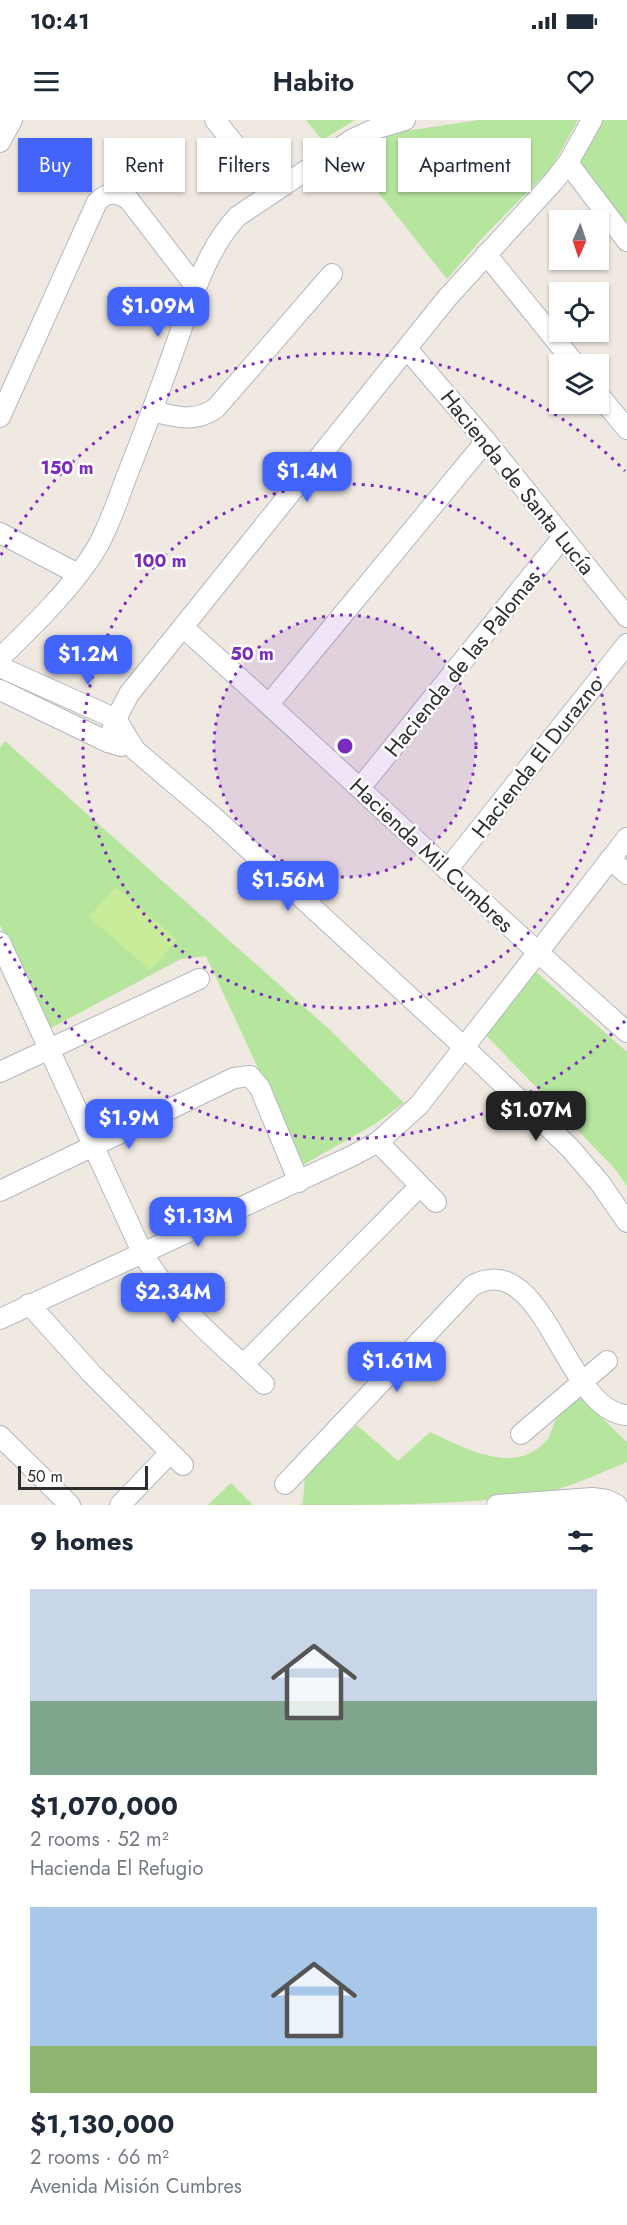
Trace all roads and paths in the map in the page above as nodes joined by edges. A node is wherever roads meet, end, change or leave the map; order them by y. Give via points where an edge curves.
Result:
1 (12, 120) edge
2 (215, 120) edge
3 (405, 120) edge
4 (592, 120) edge
5 (229, 138) edge
6 (0, 142) edge
7 (568, 163) junction
8 (627, 241) edge
9 (486, 254) junction
10 (332, 274) dead end
11 (196, 287) junction
12 (407, 349) junction
13 (567, 354) edge
14 (609, 407) edge
15 (152, 411) junction
16 (0, 417) edge
17 (627, 429) edge
18 (486, 441) junction
19 (0, 533) edge
20 (563, 537) junction
21 (78, 574) junction
22 (627, 617) edge
23 (184, 628) junction
24 (627, 644) edge
25 (0, 658) edge
26 (0, 667) edge
27 (0, 690) edge
28 (269, 704) junction
29 (116, 719) junction
30 (108, 742) junction
31 (135, 750) junction
32 (360, 788) junction
33 (627, 838) edge
34 (610, 859) junction
35 (447, 870) junction
36 (627, 874) edge
37 (0, 942) edge
38 (537, 952) junction
39 (199, 979) dead end
40 (627, 1032) edge
41 (465, 1048) junction
42 (49, 1049) junction
43 (0, 1072) edge
44 (378, 1142) junction
45 (95, 1146) junction
46 (299, 1182) junction
47 (420, 1186) junction
48 (0, 1191) edge
49 (436, 1202) dead end
50 (627, 1222) edge
51 (142, 1252) junction
52 (29, 1304) junction
53 (0, 1319) edge
54 (607, 1360) dead end
55 (244, 1364) junction
56 (582, 1380) junction
57 (264, 1384) dead end
58 (627, 1415) edge
59 (521, 1434) dead end
60 (0, 1436) edge
61 (285, 1484) dead end
62 (70, 1505) edge
63 (120, 1505) edge
64 (497, 1505) edge
65 (507, 1505) edge
66 (617, 1505) edge

1 - 6 street
2 - 5 street
3 - 11 street via 353,140 237,216 222,234
4 - 7 street
7 - 8 street
7 - 9 street
9 - 12 street
9 - 13 street
10 - 15 street via 216,408 191,419
11 - 15 street
11 - 16 street via 129,200 112,193 104,195 97,202
12 - 18 street, Hacienda de Santa Lucía
12 - 23 street
14 - 17 street
15 - 21 street via 107,526
18 - 20 street, Hacienda de Santa Lucía
18 - 28 street
19 - 21 street
20 - 22 street, Hacienda de Santa Lucía
20 - 32 street, Hacienda de las Palomas
21 - 25 street
23 - 28 street, Hacienda Mil Cumbres
23 - 29 street via 129,694
24 - 35 street, Hacienda El Durazno
26 - 29 street
27 - 30 street
28 - 32 street, Hacienda Mil Cumbres
29 - 30 street
29 - 31 street
30 - 31 street
31 - 41 street via 216,819
32 - 35 street, Hacienda Mil Cumbres
33 - 34 street
34 - 36 street
34 - 38 street
35 - 38 street, Hacienda Mil Cumbres
37 - 42 street
38 - 40 street, Hacienda Mil Cumbres
38 - 41 street
39 - 42 street
41 - 44 street via 419,1104
41 - 50 street via 570,1148
42 - 43 street
42 - 45 street
44 - 46 street
44 - 47 street
45 - 46 street via 234,1078 250,1076 260,1088
45 - 48 street
45 - 51 street
46 - 51 street
47 - 49 street
47 - 55 street
51 - 52 street
51 - 55 street via 167,1290
52 - 53 street
52 - 63 street via 177,1459
54 - 56 street
55 - 57 street
56 - 58 street via 602,1404
56 - 59 street
56 - 61 street via 519,1288 497,1278 484,1279 472,1286
60 - 62 street
64 - 65 street
65 - 66 street via 592,1498

